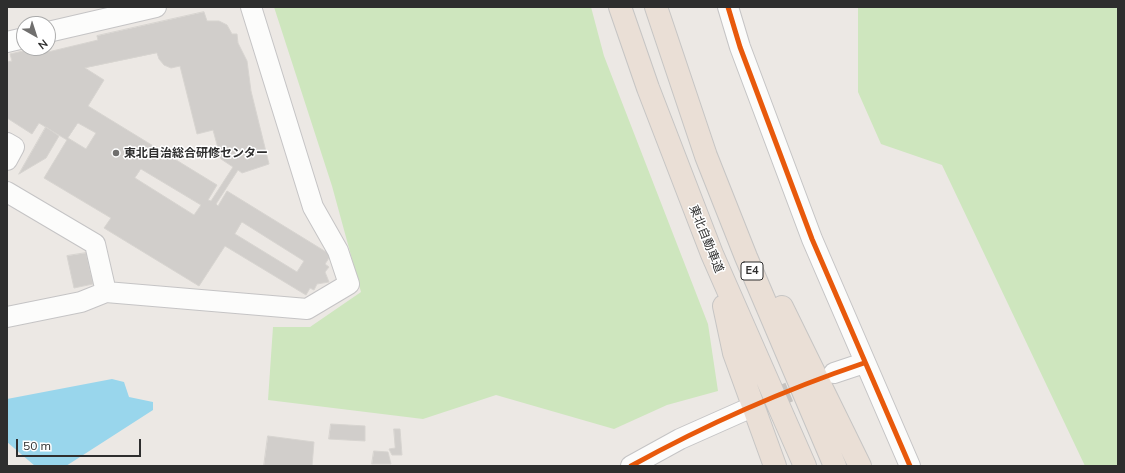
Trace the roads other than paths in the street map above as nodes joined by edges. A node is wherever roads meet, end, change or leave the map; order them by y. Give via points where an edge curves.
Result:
1 (156, 7) edge
2 (251, 7) edge
3 (620, 7) edge
4 (656, 7) edge
5 (728, 7) edge
6 (56, 30) edge
7 (677, 72) junction
8 (7, 143) edge
9 (7, 160) edge
10 (7, 192) edge
11 (712, 254) junction
12 (106, 292) junction
13 (7, 317) edge
14 (864, 363) junction
15 (834, 373) tunnel mouth
16 (743, 411) tunnel mouth
17 (631, 466) edge
18 (775, 466) edge
19 (805, 466) edge
20 (835, 466) edge
21 (860, 466) edge
22 (910, 466) edge

1 - 6 street
2 - 12 street via 313,207 338,251 349,284 307,309
3 - 11 highway, 東北自動車道 / E4 via 648,88
4 - 7 highway, E4
5 - 14 street via 740,48 812,239
7 - 20 highway, E4 via 706,156 743,250
7 - 21 highway via 766,273
8 - 9 street via 14,148
10 - 12 street via 95,244
11 - 18 highway via 734,353
11 - 19 highway, 東北自動車道 / E4
12 - 13 street via 81,302
14 - 15 street
14 - 22 street
16 - 17 street via 680,439

